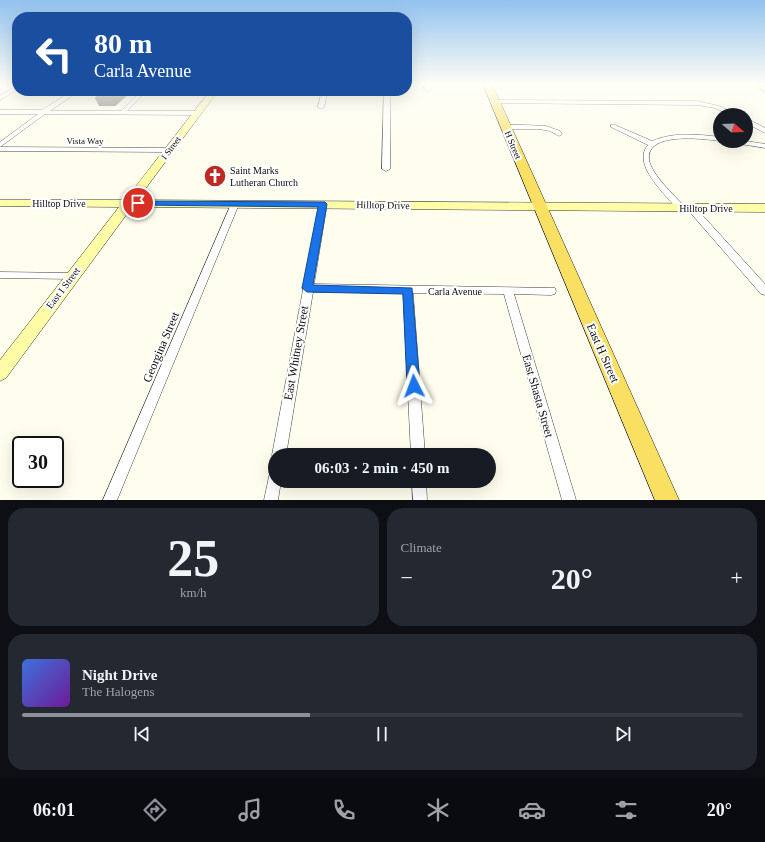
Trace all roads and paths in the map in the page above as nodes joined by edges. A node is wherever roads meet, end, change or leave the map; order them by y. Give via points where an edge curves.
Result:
1 (51, 107) edge
2 (128, 107) edge
3 (202, 107) edge
4 (386, 107) edge
5 (496, 107) edge
6 (0, 112) edge
7 (44, 112) junction
8 (123, 112) junction
9 (198, 112) junction
10 (753, 124) edge
11 (613, 126) dead end
12 (505, 127) junction
13 (765, 132) edge
14 (559, 134) dead end
15 (713, 139) edge
16 (652, 144) junction
17 (753, 144) edge
18 (0, 145) edge
19 (765, 146) edge
20 (0, 149) edge
21 (169, 150) junction
22 (386, 169) dead end
23 (0, 203) edge
24 (127, 203) junction
25 (235, 204) junction
26 (322, 204) junction
27 (539, 206) junction
28 (686, 208) junction
29 (765, 208) edge
30 (0, 275) edge
31 (72, 276) junction
32 (307, 288) junction
33 (408, 291) junction
34 (551, 291) dead end
35 (765, 291) edge
36 (508, 292) junction
37 (3, 365) edge
38 (280, 448) edge
39 (418, 448) edge
40 (273, 488) edge
41 (419, 488) edge
42 (110, 500) edge
43 (271, 500) edge
44 (420, 500) edge
45 (569, 500) edge
46 (666, 500) edge

1 - 7 street
2 - 8 street
3 - 9 main road, I Street
4 - 22 street
5 - 12 main road, H Street
6 - 7 street
7 - 8 street
7 - 18 street
8 - 9 street
9 - 21 main road, I Street
10 - 13 street
11 - 16 street
12 - 14 street via 544,127 551,128
12 - 27 main road, H Street
15 - 16 street via 677,136
16 - 28 street via 646,152 648,165
17 - 19 street
20 - 21 street, Vista Way
21 - 24 main road, I Street
23 - 24 main road, Hilltop Drive
24 - 25 main road, Hilltop Drive
24 - 31 main road, East I Street
25 - 26 main road, Hilltop Drive
25 - 42 street, Georgina Street
26 - 27 main road, Hilltop Drive
26 - 32 street, East Whitney Street
27 - 28 main road, Hilltop Drive
27 - 46 main road, East H Street
28 - 29 main road, Hilltop Drive
28 - 35 street
30 - 31 street
31 - 37 main road, East I Street
32 - 33 street, Carla Avenue
32 - 38 street, East Whitney Street
33 - 36 street, Carla Avenue
33 - 39 street
34 - 36 street, Carla Avenue
36 - 45 street, East Shasta Street
40 - 43 street
41 - 44 street

